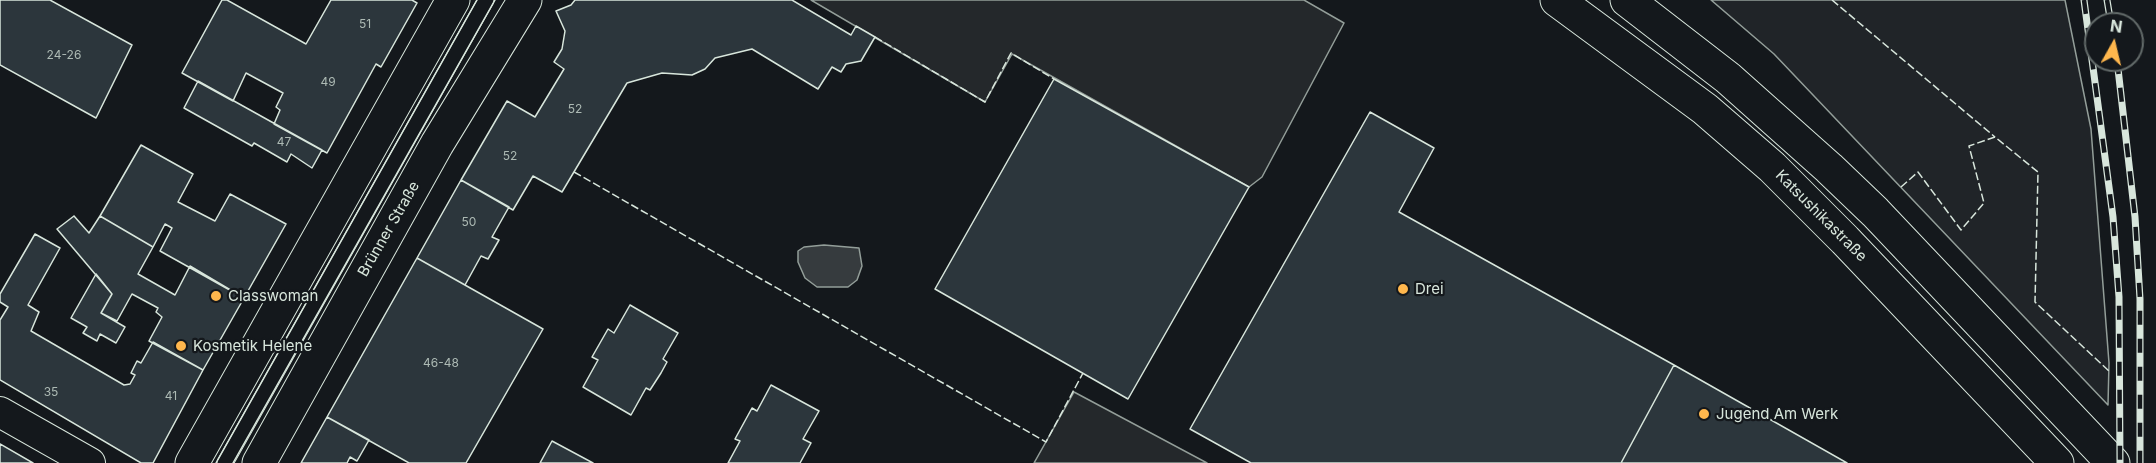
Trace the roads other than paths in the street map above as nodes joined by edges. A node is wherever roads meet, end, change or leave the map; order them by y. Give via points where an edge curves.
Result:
1 (453, 0) edge
2 (486, 0) edge
3 (525, 0) edge
4 (1557, 0) edge
5 (1627, 0) edge
6 (0, 412) edge
7 (90, 463) edge
8 (192, 463) edge
9 (225, 463) edge
10 (259, 463) edge
11 (2057, 463) edge
12 (2114, 463) edge

1 - 8 main road
2 - 9 lane
3 - 10 main road, Brünner Straße via 437,144
4 - 11 main road, Katsushikastraße via 1705,109 1772,167
5 - 12 main road via 1772,115 1875,212
6 - 7 street

